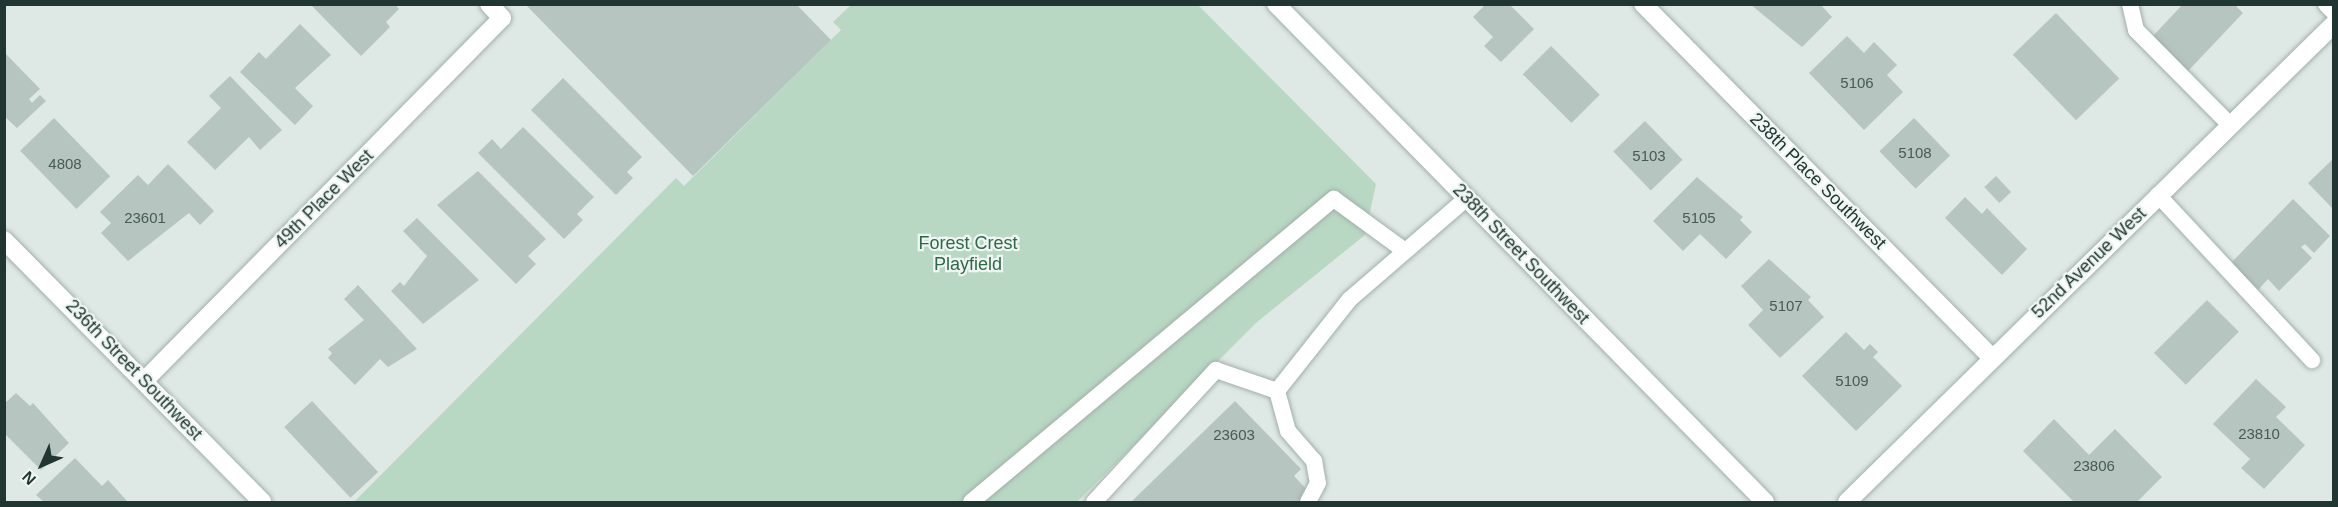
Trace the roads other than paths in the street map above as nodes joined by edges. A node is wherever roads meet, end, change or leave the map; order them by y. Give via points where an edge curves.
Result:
1 (489, 4) edge
2 (1276, 4) edge
3 (1643, 4) edge
4 (2130, 4) edge
5 (2327, 4) edge
6 (2334, 11) edge
7 (2334, 24) edge
8 (2230, 125) junction
9 (2158, 195) junction
10 (1467, 199) junction
11 (4, 240) edge
12 (1405, 252) junction
13 (1992, 358) junction
14 (2312, 360) dead end
15 (145, 380) junction
16 (1277, 391) junction
17 (262, 502) edge
18 (971, 502) edge
19 (1094, 502) edge
20 (1308, 502) edge
21 (1765, 502) edge
22 (1846, 502) edge

1 - 15 street, 49th Place West via 502,18
2 - 10 street, 238th Street Southwest
3 - 13 street, 238th Place Southwest
4 - 8 lane via 2136,30
5 - 6 street
7 - 8 street, 52nd Avenue West
8 - 9 street, 52nd Avenue West
9 - 13 street, 52nd Avenue West
9 - 14 lane
10 - 12 lane
10 - 21 street, 238th Street Southwest
11 - 15 street, 236th Street Southwest
12 - 16 lane via 1350,299
12 - 18 lane via 1334,198
13 - 22 street, 52nd Avenue West
15 - 17 street, 236th Street Southwest
16 - 19 lane via 1216,370
16 - 20 lane via 1288,431 1314,461 1318,483

